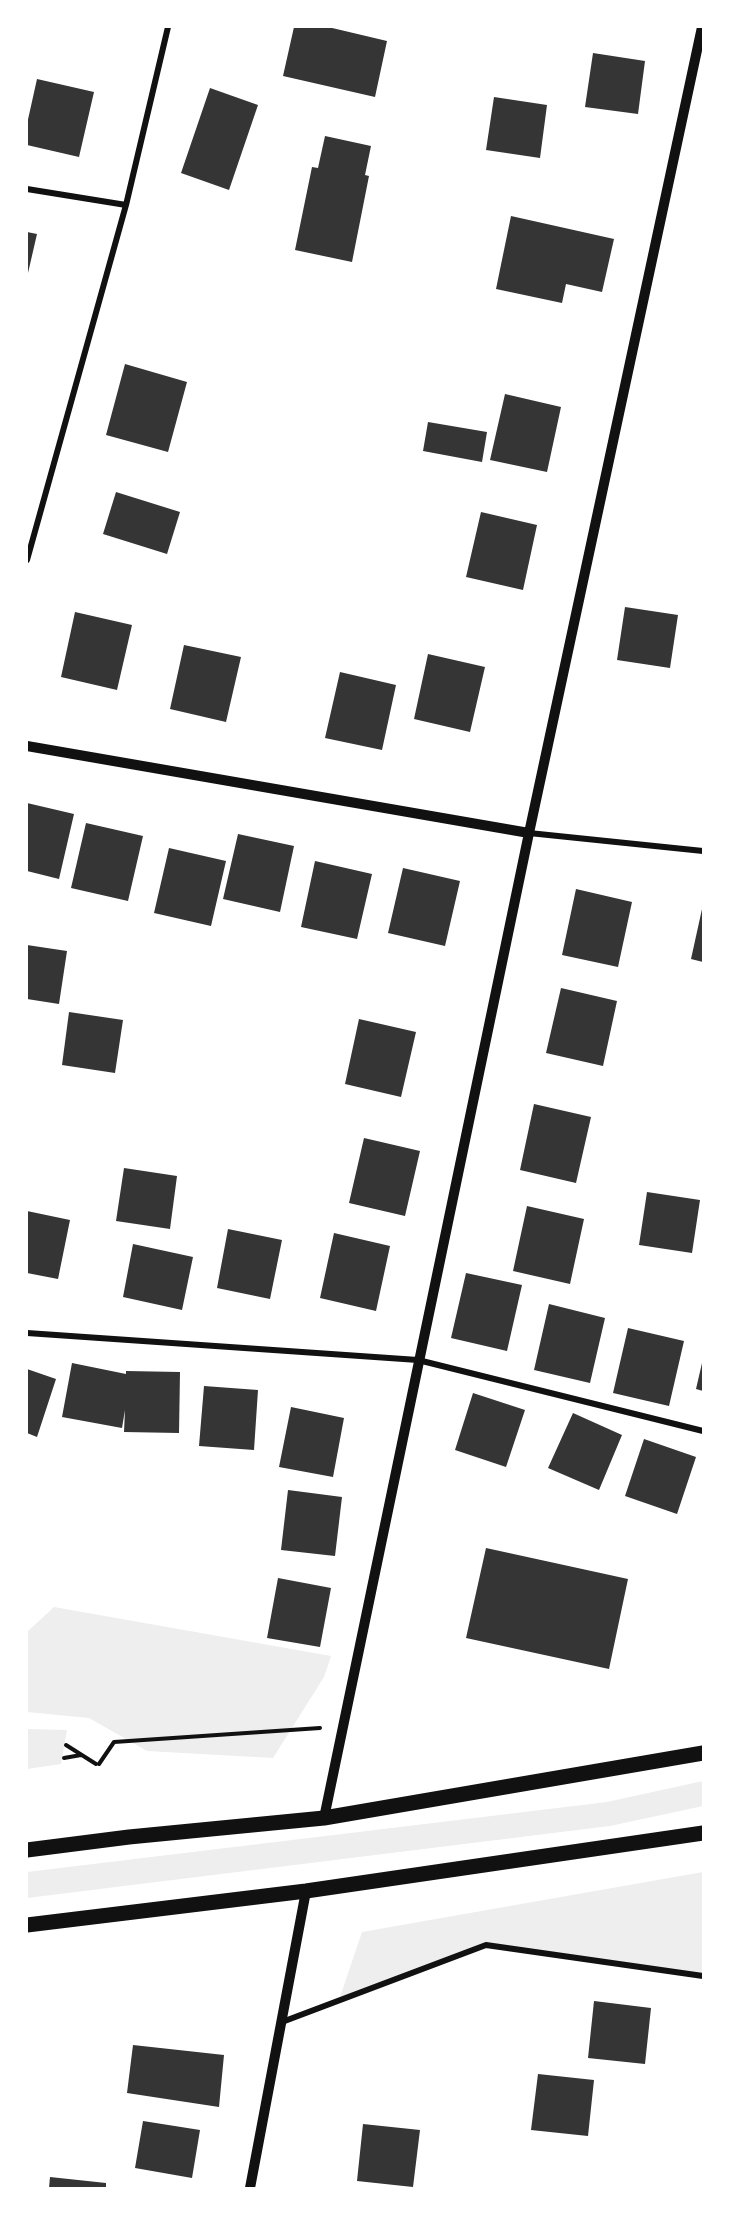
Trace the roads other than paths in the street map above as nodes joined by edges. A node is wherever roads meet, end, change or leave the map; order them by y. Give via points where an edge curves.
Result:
1 (168, 27) edge
2 (702, 27) edge
3 (27, 189) edge
4 (126, 206) junction
5 (27, 560) edge
6 (27, 746) edge
7 (529, 833) junction
8 (703, 851) edge
9 (27, 1333) edge
10 (418, 1360) junction
11 (703, 1431) edge
12 (703, 1753) edge
13 (324, 1818) junction
14 (703, 1833) edge
15 (27, 1850) edge
16 (306, 1891) junction
17 (27, 1925) edge
18 (703, 1976) edge
19 (281, 2022) junction
20 (250, 2188) edge

1 - 4 street
2 - 7 street
3 - 4 street
4 - 5 street
6 - 7 street
7 - 8 street
7 - 10 street
9 - 10 street
10 - 11 street
10 - 13 street
12 - 13 main road
13 - 15 main road
14 - 16 main road
16 - 17 main road
16 - 19 street
18 - 19 street via 486,1945
19 - 20 street

